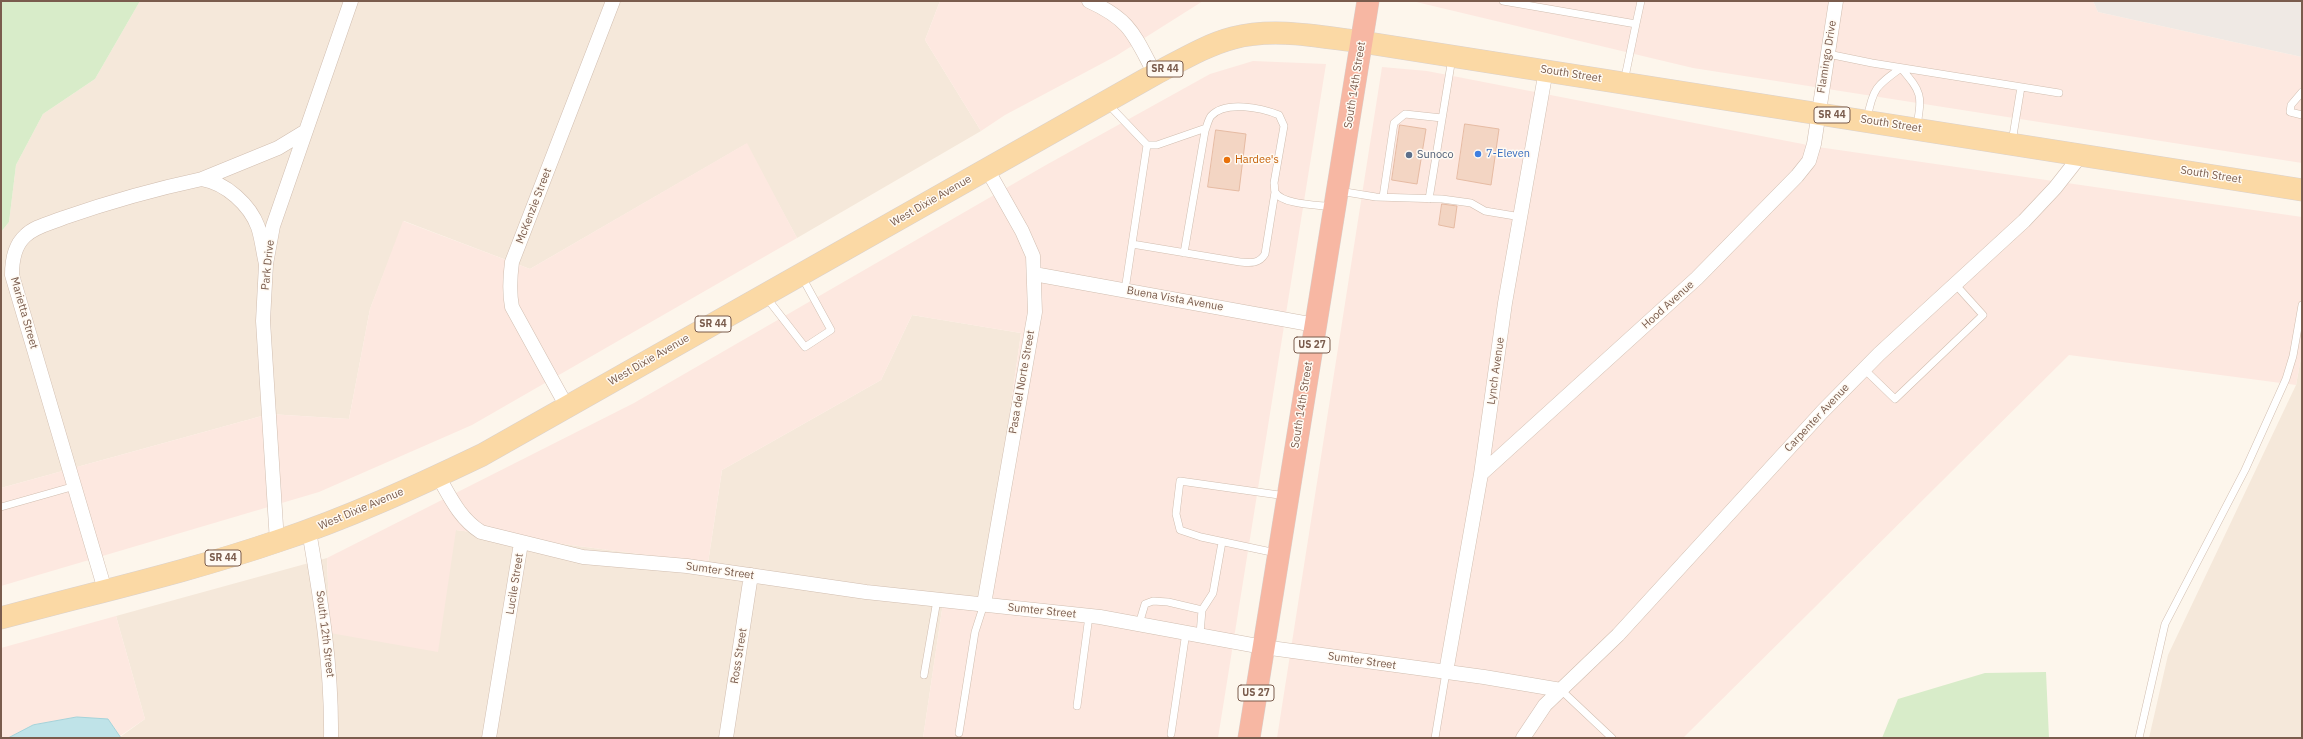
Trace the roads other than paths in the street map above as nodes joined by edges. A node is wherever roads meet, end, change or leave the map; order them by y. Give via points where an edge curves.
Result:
1 (351, 1) edge
2 (613, 1) edge
3 (1368, 1) edge
4 (1503, 1) edge
5 (1641, 1) edge
6 (1836, 1) edge
7 (1096, 2) edge
8 (1636, 24) junction
9 (1362, 42) junction
10 (1828, 54) junction
11 (1453, 56) junction
12 (1901, 68) junction
13 (1546, 70) junction
14 (1155, 74) junction
15 (1624, 82) junction
16 (2022, 87) junction
17 (2302, 92) edge
18 (2059, 93) dead end
19 (1105, 102) junction
20 (1818, 113) junction
21 (2302, 115) edge
22 (1442, 118) junction
23 (1867, 121) junction
24 (1206, 128) junction
25 (1916, 128) junction
26 (306, 131) junction
27 (2012, 144) junction
28 (1147, 145) junction
29 (2080, 155) junction
30 (987, 169) junction
31 (202, 179) junction
32 (2302, 190) edge
33 (1275, 192) junction
34 (1383, 197) junction
35 (1429, 198) junction
36 (1336, 199) junction
37 (1521, 217) junction
38 (1132, 244) junction
39 (1184, 253) junction
40 (266, 264) junction
41 (801, 274) junction
42 (1034, 274) junction
43 (1955, 284) junction
44 (1125, 290) junction
45 (764, 295) junction
46 (2302, 305) edge
47 (1315, 325) junction
48 (1864, 369) junction
49 (567, 407) junction
50 (1481, 474) junction
51 (438, 476) junction
52 (74, 486) junction
53 (1288, 496) junction
54 (1, 507) edge
55 (309, 530) junction
56 (276, 542) junction
57 (1222, 542) junction
58 (521, 543) junction
59 (1278, 553) junction
60 (751, 575) junction
61 (105, 590) junction
62 (938, 600) junction
63 (984, 604) junction
64 (1202, 610) junction
65 (1089, 616) junction
66 (1, 618) edge
67 (1139, 624) junction
68 (1193, 633) junction
69 (1263, 647) junction
70 (1446, 672) junction
71 (924, 675) dead end
72 (1560, 690) junction
73 (1078, 706) dead end
74 (959, 733) dead end
75 (1171, 734) dead end
76 (331, 738) edge
77 (489, 738) edge
78 (726, 738) edge
79 (1248, 738) edge
80 (1436, 738) edge
81 (1523, 738) edge
82 (1612, 738) edge
83 (2139, 738) edge

1 - 26 street, Park Drive
2 - 49 street, McKenzie Street via 510,272 509,291 512,307
3 - 9 highway, South 14th Street / US 27
4 - 8 lane
5 - 8 lane
6 - 10 street, Flamingo Drive
7 - 14 street via 1124,22 1135,36
8 - 15 lane
9 - 11 main road, South Street / SR 44
9 - 14 main road, West Dixie Avenue / SR 44 via 1310,35 1252,35 1233,38 1209,47
9 - 36 highway, South 14th Street / US 27
10 - 12 lane
10 - 20 street, Flamingo Drive
11 - 13 main road, South Street / SR 44
11 - 22 lane
12 - 16 lane
12 - 23 lane via 1881,83 1872,95
12 - 25 lane via 1920,94
13 - 15 main road, South Street / SR 44
13 - 37 street, Lynch Avenue
14 - 19 main road, West Dixie Avenue / SR 44
15 - 20 main road, South Street / SR 44
16 - 18 lane
16 - 27 lane
17 - 21 lane via 2291,105 2290,112
19 - 28 lane
19 - 30 main road, West Dixie Avenue / SR 44
20 - 23 main road, South Street / SR 44
20 - 50 street, Hood Avenue via 1809,161 1797,176 1698,278
22 - 34 lane via 1405,114 1394,123
22 - 35 lane
23 - 25 main road, South Street / SR 44
24 - 28 lane via 1157,145
24 - 33 lane via 1210,117 1220,109 1268,110 1279,115 1284,126 1274,183
24 - 39 lane
25 - 27 main road, South Street / SR 44
26 - 31 street, Marietta Street via 278,148
26 - 40 street, Park Drive via 273,226
27 - 29 main road, South Street / SR 44
28 - 38 lane
29 - 32 main road, South Street / SR 44
29 - 43 street, Carpenter Avenue via 2034,210
30 - 41 main road, West Dixie Avenue / SR 44
30 - 42 street, Pasa del Norte Street via 1022,231 1033,256
31 - 40 street via 224,188 253,216 259,228
31 - 52 street, Marietta Street via 89,209 33,229 24,236 16,249 12,261 12,275
33 - 36 lane via 1291,202
33 - 39 lane via 1265,254 1261,260 1240,262
34 - 35 lane
34 - 36 lane
35 - 37 lane via 1471,203 1485,211
36 - 47 highway, South 14th Street / US 27
37 - 50 street, Lynch Avenue via 1505,303
38 - 39 lane
38 - 44 lane
40 - 56 street, Park Drive via 263,321
41 - 45 main road, West Dixie Avenue / SR 44
41 - 45 lane via 831,330 805,347
42 - 44 street, Buena Vista Avenue
42 - 63 street, Pasa del Norte Street via 1034,312
43 - 48 street, Carpenter Avenue
43 - 48 lane via 1982,314 1895,399
44 - 47 street, Buena Vista Avenue
45 - 49 main road, West Dixie Avenue / SR 44
46 - 83 lane via 2286,379 2245,470 2165,624
47 - 53 highway, South 14th Street / US 27
48 - 72 street, Carpenter Avenue via 1618,635
49 - 51 main road, West Dixie Avenue / SR 44 via 482,455
50 - 70 street, Lynch Avenue
51 - 55 main road, West Dixie Avenue / SR 44
51 - 58 street, Lucile Street via 470,526 480,532
52 - 54 lane
52 - 61 street, Marietta Street
53 - 57 lane via 1180,481 1176,514 1180,530
53 - 59 highway, South 14th Street / US 27
55 - 56 main road, West Dixie Avenue / SR 44
55 - 76 street, South 12th Street via 329,653 332,695
56 - 61 main road, West Dixie Avenue / SR 44
57 - 59 lane
57 - 64 lane via 1213,593
58 - 60 street, Sumter Street via 583,557 687,566
58 - 77 street, Lucile Street
59 - 69 highway, South 14th Street / US 27
60 - 62 street, Sumter Street
60 - 78 street, Ross Street
61 - 66 main road, West Dixie Avenue / SR 44
62 - 63 street, Sumter Street
62 - 71 lane
63 - 65 street, Sumter Street
63 - 74 lane via 974,632
64 - 67 lane via 1153,600 1145,604
64 - 68 lane
65 - 67 street, Sumter Street
65 - 73 lane
67 - 68 street, Sumter Street
68 - 69 street, Sumter Street
68 - 75 lane
69 - 70 street, Sumter Street
69 - 79 highway, South 14th Street / US 27
70 - 72 street, Sumter Street
70 - 80 lane
72 - 81 street via 1545,705
72 - 82 lane

